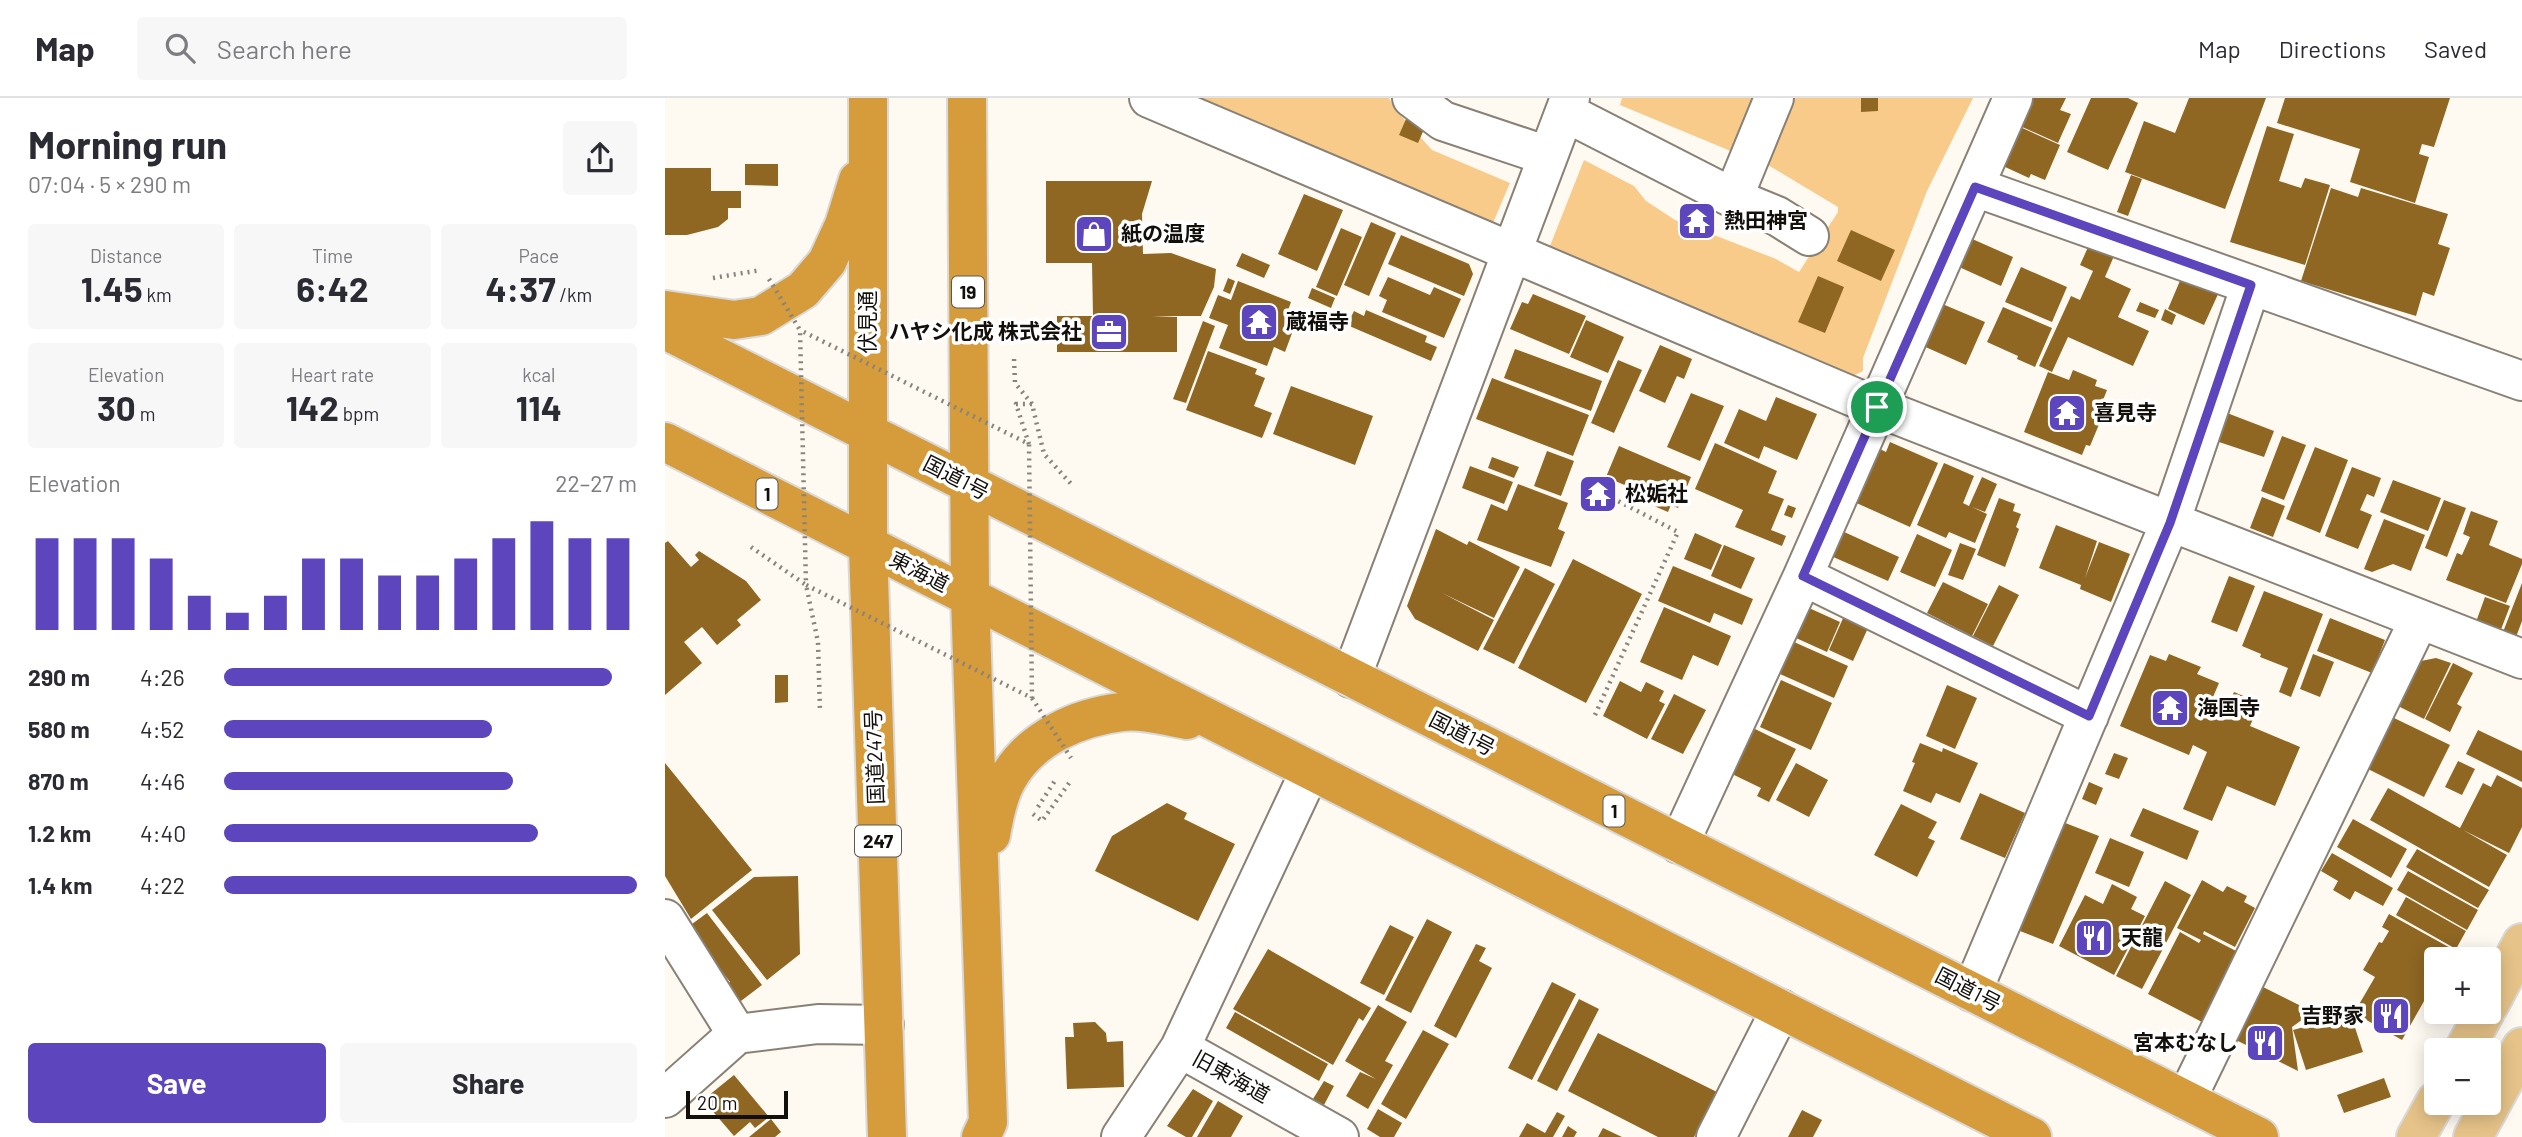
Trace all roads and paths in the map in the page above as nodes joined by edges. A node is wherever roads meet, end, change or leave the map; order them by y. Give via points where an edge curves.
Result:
1 (868, 98) edge
2 (967, 98) edge
3 (1149, 98) edge
4 (1774, 98) edge
5 (2013, 98) edge
6 (1568, 105) edge
7 (1424, 110) edge
8 (868, 147) junction
9 (1548, 156) junction
10 (1975, 187) junction
11 (1733, 198) junction
12 (1809, 236) dead end
13 (1512, 252) junction
14 (769, 279) dead end
15 (2251, 285) junction
16 (665, 310) edge
17 (665, 330) edge
18 (800, 330) junction
19 (1014, 359) dead end
20 (2522, 381) edge
21 (1032, 404) junction
22 (1877, 407) junction
23 (868, 433) junction
24 (665, 442) edge
25 (1029, 444) junction
26 (970, 485) junction
27 (1072, 485) dead end
28 (1618, 501) dead end
29 (2170, 523) junction
30 (868, 546) junction
31 (751, 547) dead end
32 (1803, 576) junction
33 (806, 585) junction
34 (971, 598) junction
35 (2419, 620) junction
36 (2522, 659) edge
37 (1351, 678) junction
38 (1032, 698) junction
39 (820, 711) dead end
40 (1595, 715) dead end
41 (2089, 716) junction
42 (1230, 730) junction
43 (1071, 758) dead end
44 (1063, 769) dead end
45 (1310, 771) junction
46 (1072, 779) dead end
47 (1679, 844) junction
48 (981, 886) junction
49 (665, 919) edge
50 (2522, 943) edge
51 (2501, 982) edge
52 (1972, 992) junction
53 (1781, 1009) junction
54 (884, 1025) junction
55 (737, 1034) junction
56 (1179, 1048) junction
57 (2522, 1048) edge
58 (665, 1098) edge
59 (2186, 1100) junction
60 (2428, 1115) edge
61 (989, 1132) edge
62 (887, 1137) edge
63 (1121, 1137) edge
64 (1339, 1137) edge
65 (1716, 1137) edge
66 (2032, 1137) edge
67 (2259, 1137) edge
68 (2416, 1137) edge
69 (2473, 1137) edge

1 - 8 highway, 伏見通
2 - 26 highway, 19
3 - 13 street
4 - 11 street
5 - 10 street
6 - 9 street
6 - 11 street
7 - 9 street
8 - 16 highway via 844,225 827,262 803,290 761,316 734,320
8 - 23 highway, 伏見通
9 - 13 street
10 - 15 street
10 - 22 street
11 - 12 street via 1777,216
13 - 22 street
13 - 37 street
14 - 18 path, bridge
15 - 20 street
15 - 29 street
17 - 23 highway, 国道1号 / 1
18 - 25 path, bridge
18 - 33 path, bridge
19 - 21 path via 1015,383
21 - 25 path via 1016,404
21 - 27 path via 1044,454
22 - 29 street
22 - 32 street
23 - 26 highway, 国道1号 / 1
23 - 30 highway, 伏見通
24 - 30 highway, 1
25 - 38 path, bridge
26 - 34 highway, 19
26 - 37 highway, 国道1号 / 1
28 - 40 path via 1678,532
29 - 35 street
29 - 41 street
30 - 34 highway, 東海道 / 1
30 - 54 highway, 国道247号 / 247
31 - 33 path
32 - 41 street
32 - 47 street
33 - 38 path, bridge
33 - 39 path via 818,642
34 - 42 highway, 1
34 - 48 highway
35 - 36 street
35 - 59 street
37 - 47 highway, 国道1号 / 1
38 - 43 path, bridge
41 - 52 street
42 - 45 highway, 1
42 - 48 highway via 1124,712 1085,719 1060,730 1030,750 1008,778 995,814
44 - 46 path via 1032,814 1042,821
45 - 53 highway, 1
45 - 56 street
47 - 52 highway, 国道1号 / 1
48 - 61 highway
49 - 55 street
50 - 51 main road
52 - 59 highway, 国道1号 / 1
53 - 65 street
53 - 66 highway, 1
54 - 55 street via 818,1024
54 - 62 highway, 国道247号 / 247
55 - 58 street
56 - 63 street, 旧東海道
56 - 64 street, 旧東海道
57 - 69 main road
59 - 67 highway, 国道1号 / 1
60 - 68 main road

